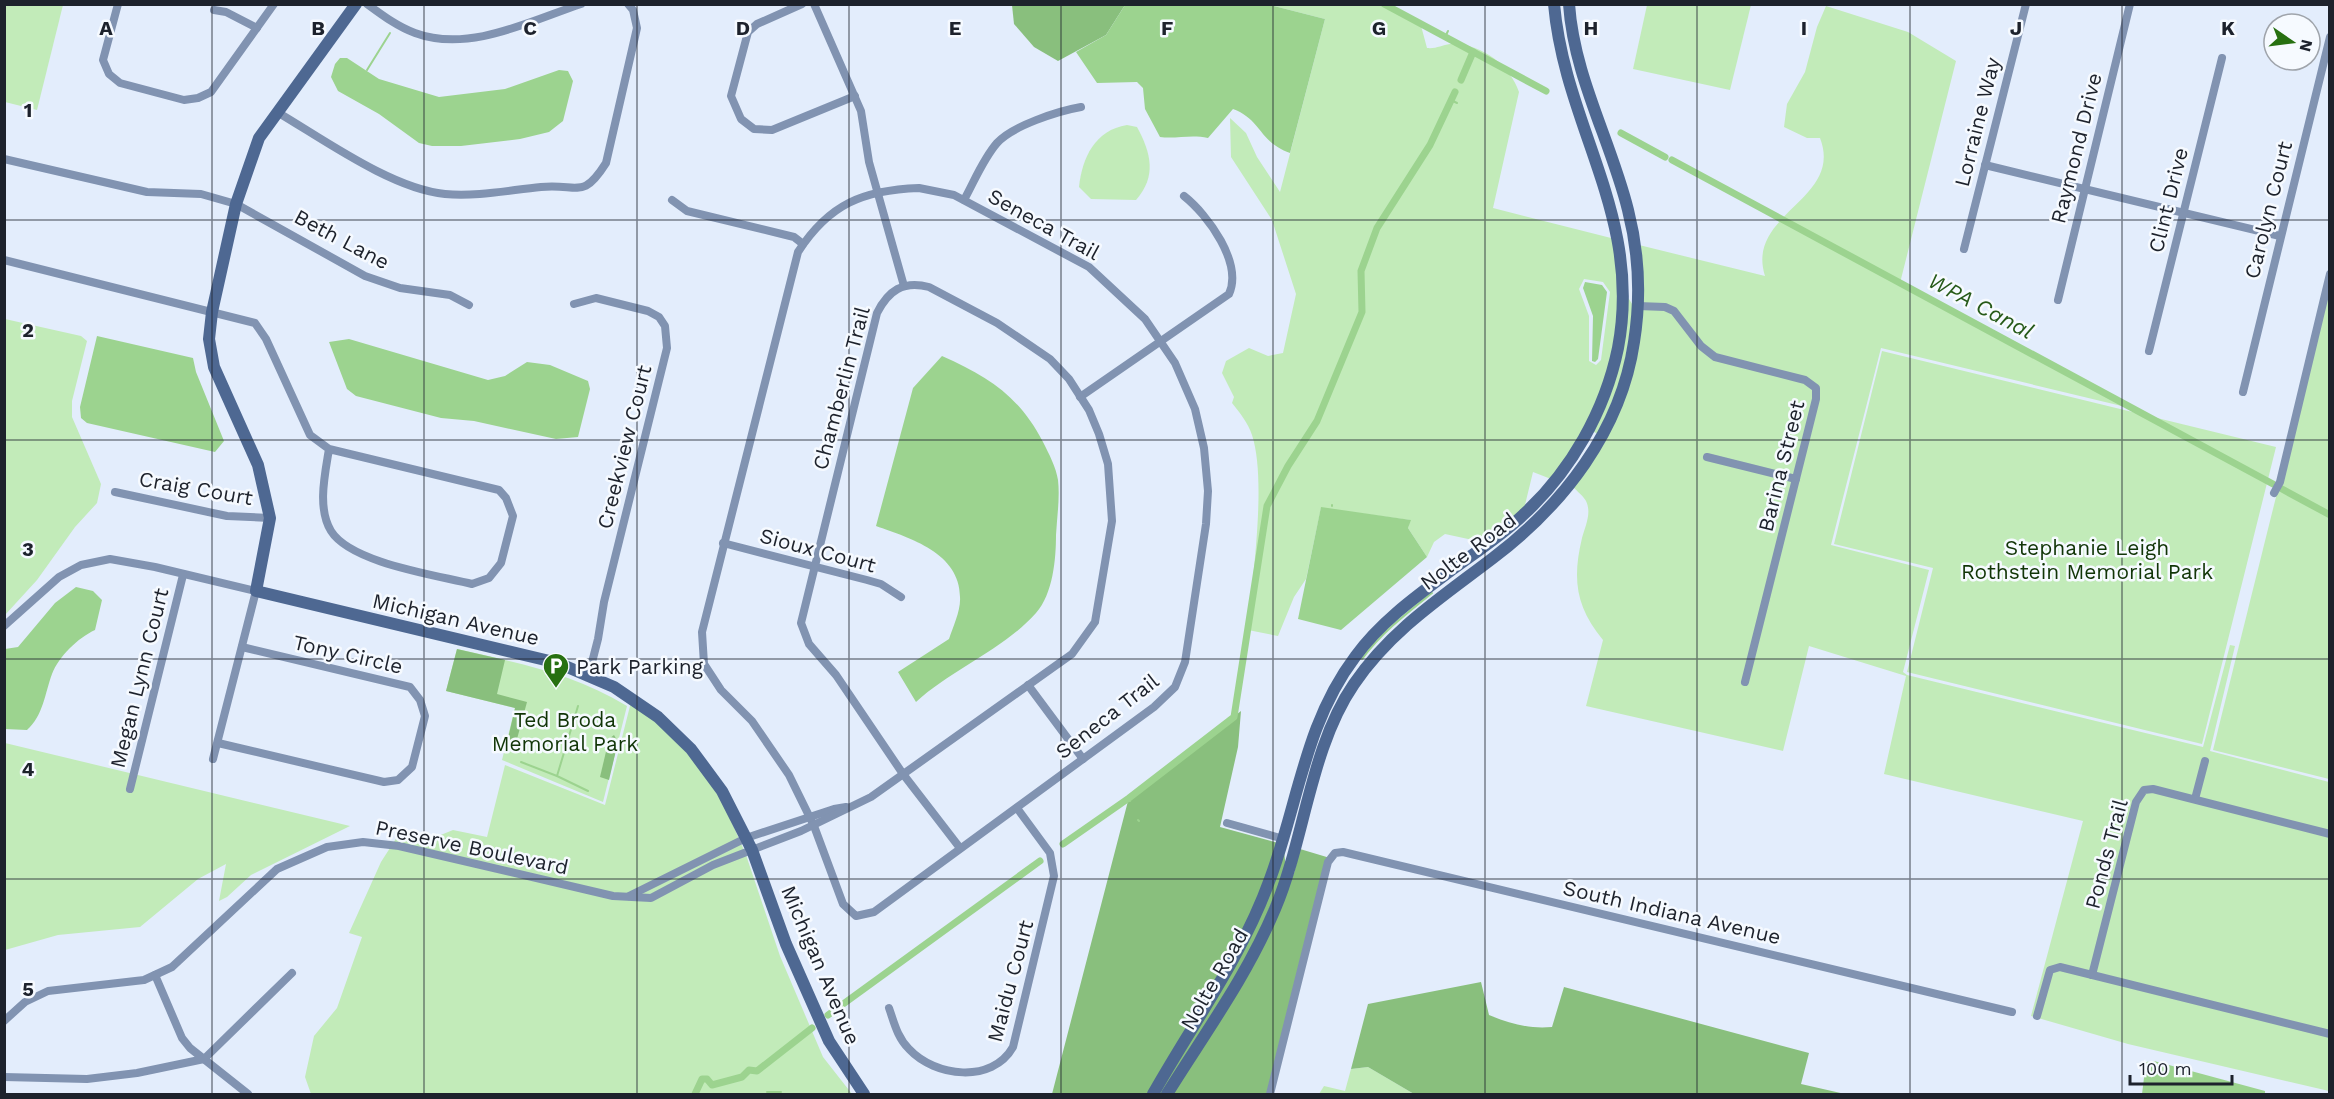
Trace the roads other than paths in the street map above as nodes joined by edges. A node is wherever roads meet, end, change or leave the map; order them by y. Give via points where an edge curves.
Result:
1 (118, 4) edge
2 (274, 4) edge
3 (356, 4) edge
4 (367, 4) edge
5 (581, 4) edge
6 (628, 4) edge
7 (802, 4) edge
8 (814, 4) edge
9 (1554, 4) edge
10 (1569, 4) edge
11 (2026, 4) edge
12 (2130, 4) edge
13 (214, 10) dead end
14 (257, 28) junction
15 (2330, 37) edge
16 (2222, 58) dead end
17 (1568, 73) junction
18 (1586, 85) junction
19 (855, 96) junction
20 (1577, 104) junction
21 (1081, 107) dead end
22 (277, 112) junction
23 (1596, 113) junction
24 (4, 159) edge
25 (1985, 165) junction
26 (2085, 188) junction
27 (877, 192) junction
28 (1184, 196) dead end
29 (672, 200) dead end
30 (964, 200) junction
31 (236, 204) junction
32 (2185, 212) junction
33 (1618, 235) junction
34 (2280, 236) junction
35 (803, 244) junction
36 (1964, 249) dead end
37 (4, 260) edge
38 (2330, 274) edge
39 (904, 286) junction
40 (2058, 300) dead end
41 (574, 303) dead end
42 (469, 305) dead end
43 (1638, 306) junction
44 (212, 312) junction
45 (1161, 343) junction
46 (2149, 351) dead end
47 (2243, 392) dead end
48 (1080, 397) junction
49 (329, 449) junction
50 (1707, 457) dead end
51 (1796, 478) junction
52 (115, 492) dead end
53 (2274, 493) dead end
54 (270, 518) junction
55 (723, 543) junction
56 (814, 566) junction
57 (183, 575) junction
58 (256, 591) junction
59 (901, 597) dead end
60 (4, 627) edge
61 (242, 647) junction
62 (589, 674) junction
63 (1745, 682) dead end
64 (1028, 686) junction
65 (218, 743) junction
66 (213, 759) dead end
67 (1083, 759) junction
68 (2205, 761) dead end
69 (903, 774) junction
70 (130, 789) dead end
71 (2195, 799) junction
72 (1017, 808) junction
73 (812, 821) junction
74 (1227, 823) dead end
75 (2330, 834) edge
76 (746, 838) junction
77 (1284, 839) junction
78 (960, 848) junction
79 (752, 850) junction
80 (1290, 870) junction
81 (628, 896) junction
82 (292, 973) dead end
83 (155, 975) junction
84 (2092, 975) junction
85 (889, 1008) dead end
86 (2012, 1012) dead end
87 (2037, 1016) dead end
88 (4, 1022) edge
89 (2330, 1034) edge
90 (204, 1059) junction
91 (4, 1077) edge
92 (248, 1095) edge
93 (864, 1095) edge
94 (1153, 1095) edge
95 (1167, 1095) edge
96 (1269, 1095) edge

1 - 14 street via 103,60 109,74 120,83 184,100 211,92
2 - 14 street
3 - 22 street
4 - 5 street via 416,34 463,40
6 - 22 street via 637,28 606,163 588,186 443,194 392,179
7 - 19 street via 748,32 731,96 741,119 754,129 772,130
8 - 19 street
9 - 17 street, Nolte Road
10 - 18 street, Nolte Road via 1573,39
11 - 25 street, Lorraine Way
12 - 26 street, Raymond Drive
13 - 14 street
15 - 34 street, Carolyn Court
16 - 32 street, Clint Drive
17 - 18 street
17 - 20 street, Nolte Road
18 - 23 street, Nolte Road
19 - 27 street
20 - 23 street
20 - 33 street, Nolte Road
21 - 30 street via 1064,110 1007,134 996,144
22 - 31 street via 259,138
23 - 43 street, Nolte Road via 1628,210 1637,255
24 - 31 street, Beth Lane via 147,192 201,194
25 - 26 street
25 - 36 street, Lorraine Way
26 - 32 street
26 - 40 street, Raymond Drive
27 - 30 street, Seneca Trail via 938,190
27 - 35 street, Seneca Trail via 827,215
27 - 39 street
28 - 45 street via 1201,209 1231,262 1233,285 1223,301
29 - 35 street via 687,212 794,237
30 - 45 street, Seneca Trail via 1089,267 1145,319
31 - 42 street, Beth Lane via 365,276 400,288 450,295
31 - 44 street
32 - 34 street
32 - 46 street, Clint Drive
33 - 43 street via 1625,243 1630,293
33 - 77 street, Nolte Road via 1623,298 1617,348 1604,398 1580,446 1523,515 1416,596 1355,655 1319,716
34 - 47 street, Carolyn Court
35 - 55 street, Seneca Trail via 788,284
37 - 44 street
38 - 53 street via 2280,482
39 - 48 street via 929,287 997,323 1050,359
39 - 56 street, Chamberlin Trail via 885,297 877,314
41 - 62 street, Creekview Court via 596,298 648,311 659,317 668,336
43 - 51 street, Barina Street via 1674,311 1701,346 1715,357 1814,384 1816,399
43 - 80 street, Nolte Road via 1634,344 1612,415 1593,454 1566,491 1534,525 1414,616 1383,646 1352,686 1321,754
44 - 49 street via 255,323 310,435
44 - 54 street via 209,339 214,367 258,465
45 - 48 street
45 - 67 street, Seneca Trail via 1175,363 1195,409 1208,491 1185,662 1175,687 1154,707
48 - 64 street via 1099,434 1112,490 1112,521 1100,602 1086,638 1072,654
49 - 49 street via 499,490 513,516 501,562 489,578 472,584 364,557 346,547 331,531 325,508
50 - 51 street
51 - 63 street, Barina Street
52 - 54 street, Craig Court via 216,514
54 - 58 street
55 - 56 street, Sioux Court
55 - 73 street, Seneca Trail via 702,632 704,664 721,690 771,746
56 - 59 street, Sioux Court via 881,584
56 - 69 street, Chamberlin Trail via 801,630
57 - 58 street, Michigan Avenue
57 - 60 street, Michigan Avenue via 126,561 95,561 59,577
57 - 70 street, Megan Lynn Court
58 - 61 street
58 - 62 street, Michigan Avenue via 558,663
61 - 65 street
61 - 65 street, Tony Circle via 410,687 425,716 412,767 398,780 384,782
62 - 76 street, Michigan Avenue via 637,701 691,749 722,791
64 - 67 street
64 - 69 street
65 - 66 street
67 - 72 street, Seneca Trail
68 - 71 street
69 - 73 street via 871,797 848,807 834,808
69 - 78 street, Chamberlin Trail
71 - 75 street, Ponds Trail
71 - 84 street, Ponds Trail via 2153,789 2144,790 2136,802
72 - 78 street, Seneca Trail
72 - 85 street, Maidu Court via 1050,853 1054,876 1016,1035 1007,1057 990,1069 975,1072 933,1067 908,1049 898,1035
73 - 76 street
73 - 78 street, Seneca Trail via 843,904 856,916 874,912
73 - 79 street, Preserve Boulevard
74 - 77 street
76 - 79 street, Michigan Avenue
76 - 81 street
77 - 80 street
77 - 94 street, Nolte Road via 1251,927 1231,967
79 - 81 street, Preserve Boulevard via 713,865 651,898
79 - 93 street, Michigan Avenue via 786,944 829,1041
80 - 95 street, Nolte Road via 1252,957
81 - 83 street, Preserve Boulevard via 613,896 399,846 363,842 327,847 277,869 193,950
82 - 90 street
83 - 88 street, Preserve Boulevard via 126,983 48,991 25,1002
83 - 90 street via 182,1038
84 - 87 street via 2060,967 2050,970
84 - 89 street
86 - 96 street, South Indiana Avenue via 1343,852 1335,853 1328,862
90 - 91 street via 147,1072 87,1079
90 - 92 street

